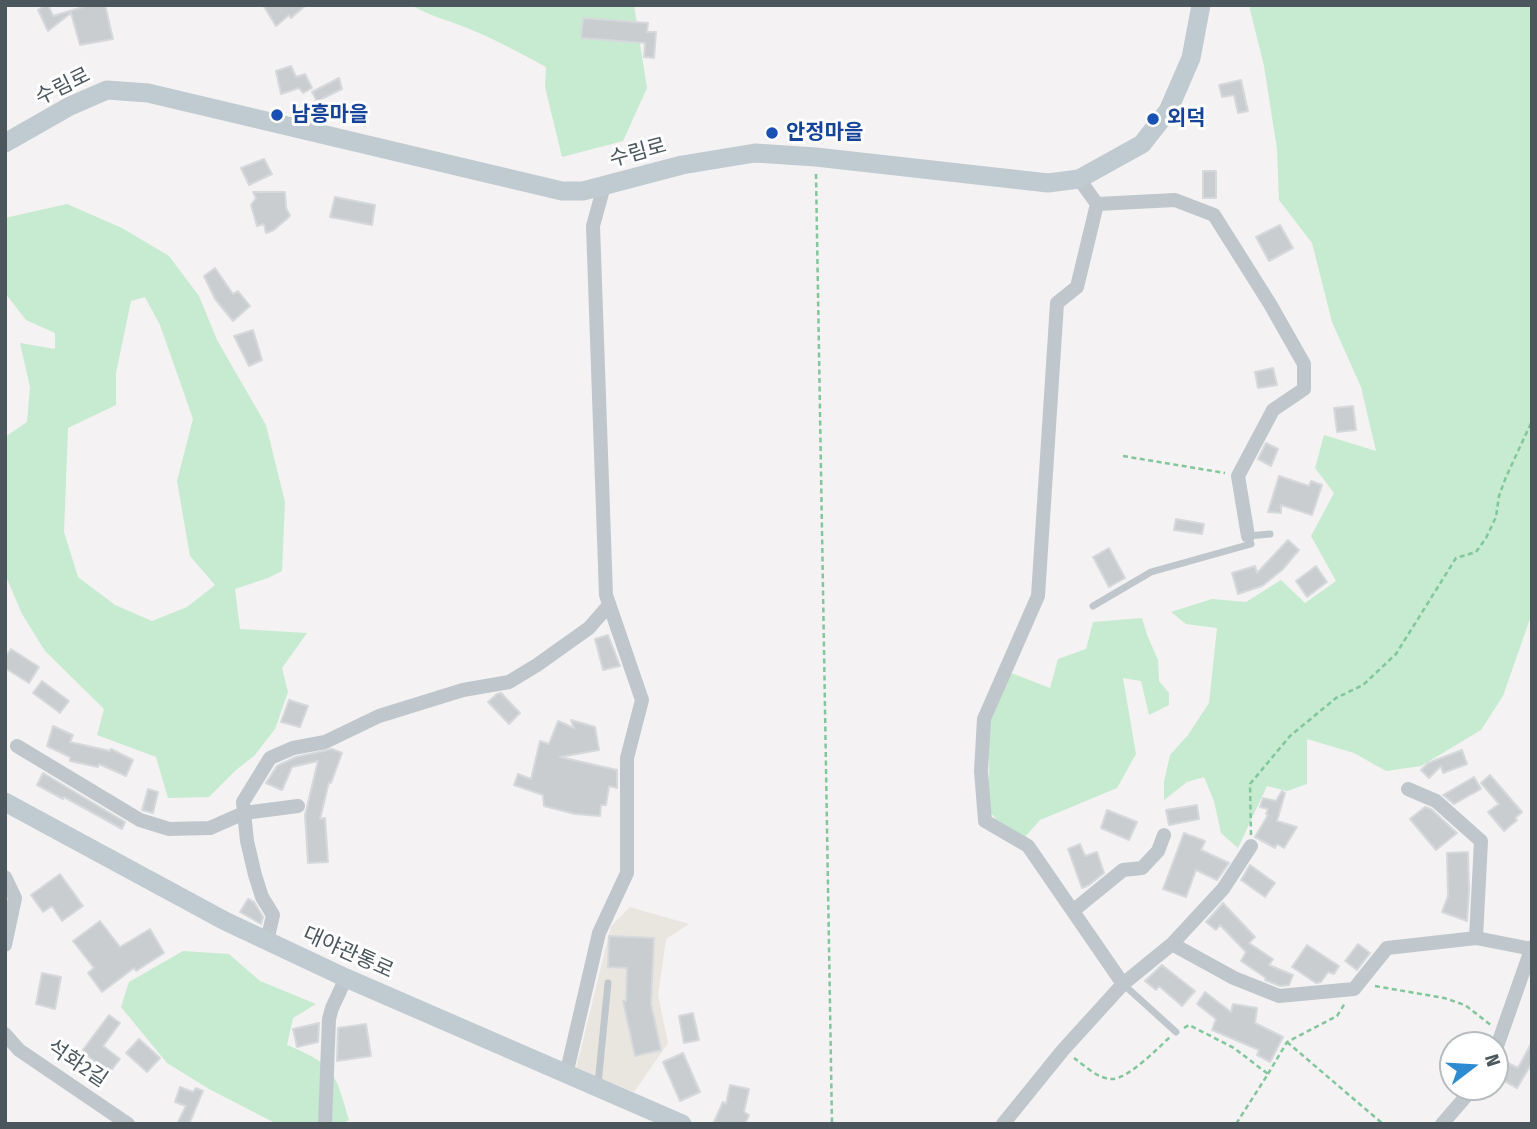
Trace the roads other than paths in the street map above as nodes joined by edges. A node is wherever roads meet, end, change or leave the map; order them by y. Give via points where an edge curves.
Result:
1 (1201, 5) edge
2 (5, 143) edge
3 (1079, 179) junction
4 (604, 186) junction
5 (1097, 204) junction
6 (1270, 534) dead end
7 (1248, 536) junction
8 (609, 605) junction
9 (1093, 606) dead end
10 (17, 746) dead end
11 (1408, 789) dead end
12 (5, 802) edge
13 (298, 806) dead end
14 (244, 813) junction
15 (1164, 835) dead end
16 (1251, 846) road end
17 (5, 877) edge
18 (1074, 910) junction
19 (1476, 938) junction
20 (267, 941) junction
21 (1172, 944) junction
22 (5, 945) edge
23 (1531, 948) edge
24 (346, 978) junction
25 (608, 983) dead end
26 (1123, 984) junction
27 (1504, 1031) edge
28 (1176, 1032) road end
29 (5, 1034) edge
30 (566, 1075) junction
31 (598, 1088) junction
32 (1462, 1101) edge
33 (128, 1124) edge
34 (325, 1124) edge
35 (682, 1124) edge
36 (1003, 1124) edge
37 (1442, 1124) edge

1 - 3 main road, 수림로 via 1191,58 1168,111 1142,144
2 - 4 main road, 수림로 via 107,90 148,93 562,191
3 - 4 main road, 수림로 via 1031,182 755,153 682,165
3 - 5 street
4 - 8 street via 593,226
5 - 7 street via 1175,200 1214,215 1304,364 1304,389 1273,410 1238,476
5 - 18 street via 1077,288 1058,303 1038,596 984,719 981,771 985,821 1028,846
6 - 7 lane
7 - 9 lane via 1251,544 1151,572
8 - 14 street via 589,628 509,682 463,690 379,716 325,742 270,758 243,802
8 - 30 street via 642,700 628,758 628,873 599,933
10 - 14 street via 141,820 169,829 210,828
11 - 19 street via 1436,801 1481,841
12 - 20 main road, 대야관통로
13 - 14 street
14 - 20 street via 255,875 273,915
15 - 18 street via 1158,851 1142,868 1123,870
16 - 21 street via 1223,889
17 - 22 street via 15,898
18 - 26 street
19 - 21 street via 1387,948 1354,989 1279,996
19 - 23 street
20 - 24 main road, 대야관통로
21 - 26 street
23 - 27 street
24 - 30 main road, 대야관통로
24 - 34 street via 329,1019
25 - 31 lane
26 - 28 lane
26 - 36 street
29 - 33 street, 석화2길 via 19,1050
30 - 31 main road, 대야관통로
31 - 35 main road, 대야관통로
32 - 37 street

